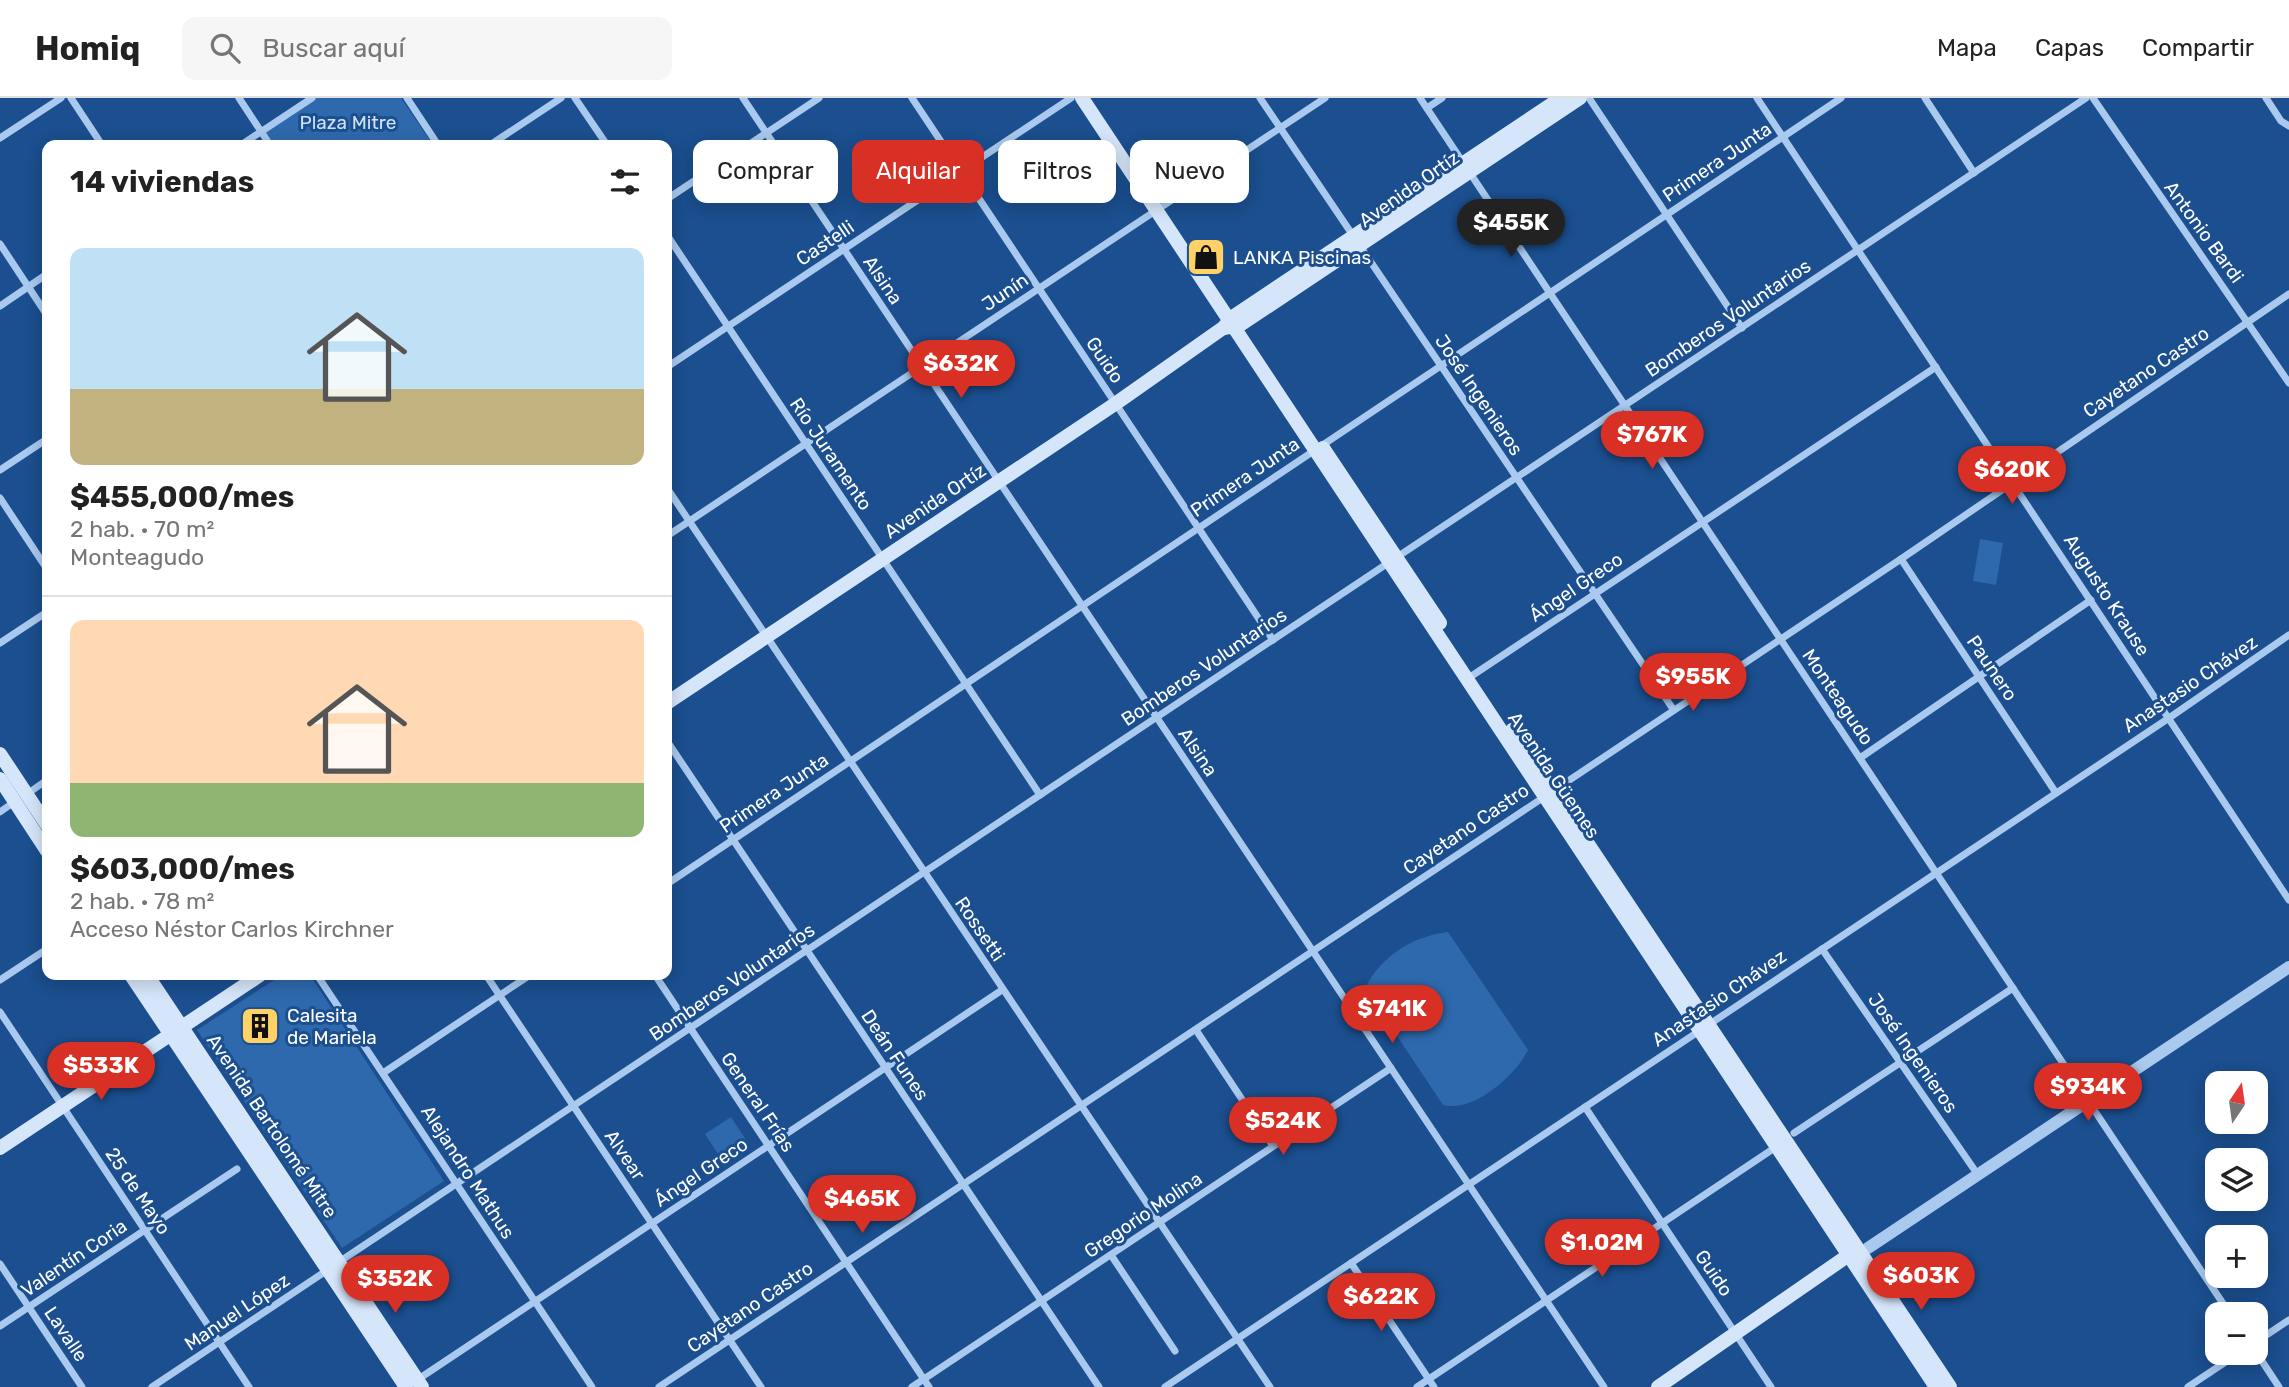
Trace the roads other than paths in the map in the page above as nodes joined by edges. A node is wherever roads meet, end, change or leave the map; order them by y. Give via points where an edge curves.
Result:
1 (61, 98) edge
2 (71, 98) edge
3 (239, 98) edge
4 (312, 98) edge
5 (407, 98) edge
6 (561, 98) edge
7 (575, 98) edge
8 (743, 98) edge
9 (819, 98) edge
10 (912, 98) edge
11 (1071, 98) edge
12 (1082, 98) edge
13 (1259, 98) edge
14 (1325, 98) edge
15 (1420, 98) edge
16 (1442, 98) edge
17 (1561, 98) edge
18 (1580, 98) edge
19 (1589, 98) edge
20 (1757, 98) edge
21 (1841, 98) edge
22 (1925, 98) edge
23 (2086, 98) edge
24 (2093, 98) edge
25 (2266, 98) edge
26 (1427, 108) junction
27 (2289, 126) edge
28 (1280, 128) junction
29 (261, 132) junction
30 (766, 133) junction
31 (1783, 137) junction
32 (0, 138) edge
33 (99, 140) edge
34 (249, 140) edge
35 (267, 140) edge
36 (435, 140) edge
37 (498, 140) edge
38 (604, 140) edge
39 (940, 140) edge
40 (984, 157) edge
41 (1467, 166) junction
42 (1974, 173) junction
43 (672, 196) edge
44 (914, 203) edge
45 (982, 203) edge
46 (1157, 209) junction
47 (1667, 215) junction
48 (1357, 242) junction
49 (672, 243) edge
50 (0, 244) edge
51 (844, 249) junction
52 (1858, 250) junction
53 (42, 277) edge
54 (28, 287) junction
55 (1038, 288) junction
56 (1550, 293) junction
57 (2289, 294) edge
58 (0, 306) edge
59 (42, 308) edge
60 (1230, 321) junction
61 (2249, 321) junction
62 (728, 327) junction
63 (1742, 328) junction
64 (672, 365) edge
65 (922, 366) junction
66 (1440, 367) junction
67 (1936, 367) junction
68 (2289, 383) edge
69 (1115, 404) junction
70 (1625, 405) junction
71 (42, 442) edge
72 (805, 444) junction
73 (1317, 448) junction
74 (0, 470) edge
75 (1515, 477) junction
76 (999, 481) junction
77 (2013, 481) junction
78 (672, 496) edge
79 (0, 498) edge
80 (689, 521) junction
81 (1703, 522) junction
82 (1198, 528) junction
83 (672, 533) edge
84 (882, 559) junction
85 (1901, 559) junction
86 (1393, 560) junction
87 (42, 561) edge
88 (1595, 594) junction
89 (2091, 600) junction
90 (1082, 606) junction
91 (42, 615) edge
92 (2289, 635) edge
93 (766, 637) junction
94 (1781, 639) junction
95 (1273, 640) junction
96 (0, 643) edge
97 (1470, 677) junction
98 (1979, 677) junction
99 (965, 684) junction
100 (672, 700) edge
101 (1673, 709) junction
102 (1156, 718) junction
103 (2169, 718) junction
104 (672, 748) edge
105 (0, 754) edge
106 (1860, 758) junction
107 (849, 762) junction
108 (0, 779) edge
109 (42, 783) edge
110 (1548, 792) junction
111 (2056, 793) junction
112 (1040, 796) junction
113 (21, 798) junction
114 (0, 812) edge
115 (42, 820) edge
116 (42, 840) edge
117 (733, 840) junction
118 (923, 873) junction
119 (1937, 873) junction
120 (672, 881) edge
121 (2289, 900) edge
122 (1822, 949) junction
123 (807, 951) junction
124 (42, 952) edge
125 (1312, 952) junction
126 (2289, 967) edge
127 (0, 980) edge
128 (135, 980) edge
129 (150, 980) edge
130 (252, 980) edge
131 (320, 980) edge
132 (490, 980) edge
133 (522, 980) edge
134 (657, 980) edge
135 (2013, 988) junction
136 (1002, 990) junction
137 (500, 995) junction
138 (0, 1012) edge
139 (1705, 1026) junction
140 (690, 1028) junction
141 (177, 1030) junction
142 (1196, 1030) junction
143 (1901, 1063) junction
144 (885, 1068) junction
145 (1391, 1068) junction
146 (383, 1073) junction
147 (2089, 1102) junction
148 (574, 1106) junction
149 (1080, 1106) junction
150 (63, 1107) junction
151 (1585, 1107) junction
152 (1794, 1133) dead end
153 (768, 1146) junction
154 (1273, 1146) junction
155 (0, 1148) edge
156 (1773, 1149) dead end
157 (237, 1169) dead end
158 (1979, 1175) junction
159 (456, 1184) junction
160 (963, 1184) junction
161 (1469, 1185) junction
162 (652, 1223) junction
163 (1159, 1223) junction
164 (1662, 1223) junction
165 (145, 1230) junction
166 (1859, 1254) junction
167 (1111, 1255) junction
168 (846, 1262) junction
169 (1351, 1263) junction
170 (0, 1264) edge
171 (334, 1266) junction
172 (1546, 1300) junction
173 (535, 1301) junction
174 (1041, 1301) junction
175 (2223, 1302) edge
176 (29, 1307) junction
177 (2289, 1320) edge
178 (0, 1326) edge
179 (2268, 1334) edge
180 (1738, 1337) junction
181 (1237, 1339) junction
182 (730, 1340) junction
183 (219, 1342) junction
184 (1175, 1351) dead end
185 (2221, 1365) edge
186 (2265, 1365) edge
187 (924, 1379) junction
188 (1428, 1379) junction
189 (413, 1385) edge
190 (1944, 1385) edge
191 (82, 1387) edge
192 (152, 1387) edge
193 (249, 1387) edge
194 (592, 1387) edge
195 (659, 1387) edge
196 (761, 1387) edge
197 (912, 1387) edge
198 (929, 1387) edge
199 (1099, 1387) edge
200 (1165, 1387) edge
201 (1270, 1387) edge
202 (1417, 1387) edge
203 (1434, 1387) edge
204 (1604, 1387) edge
205 (1658, 1387) edge
206 (1673, 1387) edge
207 (1771, 1387) edge
208 (2188, 1387) edge
209 (2279, 1387) edge

1 - 32 street
2 - 33 street
3 - 29 street
4 - 29 street
5 - 36 street
6 - 37 street
7 - 38 street
8 - 30 street, Alsina
9 - 30 street
10 - 39 street, Guido
11 - 40 street, Castelli
12 - 46 main road, Avenida Güemes
13 - 28 street, José Ingenieros
14 - 28 street, Junín
15 - 26 street, Monteagudo
16 - 26 street
17 - 41 main road, Avenida Ortíz
18 - 41 main road, Avenida Ortíz
19 - 47 street
20 - 31 street, Augusto Krause
21 - 31 street, Primera Junta
22 - 42 street
23 - 42 street, Bomberos Voluntarios
24 - 61 street, Antonio Bardi
25 - 27 street
26 - 41 street, Monteagudo
28 - 46 street, Junín
28 - 48 street, José Ingenieros
29 - 34 street
29 - 35 street
30 - 43 street
30 - 51 street, Alsina
31 - 47 street, Primera Junta
31 - 52 street, Augusto Krause
41 - 48 main road, Avenida Ortíz
41 - 56 street, Monteagudo
42 - 52 street, Bomberos Voluntarios
44 - 51 street, Castelli
45 - 55 street, Guido
46 - 55 street, Junín
46 - 60 main road, Avenida Güemes
47 - 56 street, Primera Junta
47 - 63 street
48 - 60 main road, Avenida Ortíz
48 - 66 street, José Ingenieros
49 - 62 street, Río Juramento
50 - 54 street
51 - 62 street, Castelli
51 - 65 street, Alsina
52 - 63 street, Bomberos Voluntarios
52 - 67 street, Augusto Krause
53 - 54 street
54 - 58 street
54 - 59 street
55 - 65 street, Junín
55 - 69 street, Guido
56 - 66 street, Primera Junta
56 - 70 street, Monteagudo
57 - 61 street, Cayetano Castro
60 - 69 main road, Avenida Ortíz
60 - 73 main road, Avenida Güemes
61 - 68 street, Antonio Bardi
61 - 77 street, Cayetano Castro
62 - 64 street, Castelli
62 - 72 street, Río Juramento
63 - 70 street, Bomberos Voluntarios
65 - 72 street, Junín
65 - 76 street, Alsina
66 - 73 street, Primera Junta
66 - 75 street, José Ingenieros
67 - 77 street, Augusto Krause
67 - 81 street, Ángel Greco
69 - 76 main road, Avenida Ortíz
69 - 82 street, Guido
70 - 75 street, Bomberos Voluntarios
70 - 81 street, Monteagudo
71 - 74 street
72 - 80 street, Junín
72 - 84 street, Río Juramento
73 - 82 street, Primera Junta
73 - 86 main road, Avenida Güemes
75 - 86 street, Bomberos Voluntarios
75 - 88 street, José Ingenieros
76 - 84 main road, Avenida Ortíz
76 - 90 street, Alsina
77 - 85 street, Cayetano Castro
77 - 89 street, Augusto Krause
78 - 80 street, Rossetti
79 - 87 street
80 - 83 street, Junín
80 - 93 street, Rossetti
81 - 88 street, Ángel Greco
81 - 94 street, Monteagudo
82 - 90 street, Primera Junta
82 - 95 street, Guido
84 - 93 main road, Avenida Ortíz
84 - 99 street, Río Juramento
85 - 94 street, Cayetano Castro
85 - 98 street, Paunero
86 - 95 street, Bomberos Voluntarios
86 - 97 main road, Avenida Güemes
88 - 97 street, Ángel Greco
88 - 101 street, José Ingenieros
89 - 98 street
89 - 103 street, Augusto Krause
90 - 99 street, Primera Junta
90 - 102 street, Alsina
91 - 96 street
92 - 103 street, Anastasio Chávez
93 - 100 main road, Avenida Ortíz
93 - 107 street, Rossetti
94 - 101 street, Cayetano Castro
94 - 106 street, Monteagudo
95 - 102 street, Bomberos Voluntarios
97 - 110 main road, Avenida Güemes
98 - 106 street
98 - 111 street, Paunero
99 - 107 street, Primera Junta
99 - 112 street, Río Juramento
101 - 110 street, Cayetano Castro
102 - 112 street, Bomberos Voluntarios
102 - 125 street, Alsina
103 - 111 street, Anastasio Chávez
103 - 121 street, Augusto Krause
104 - 117 street, Deán Funes
105 - 113 main road
106 - 119 street, Monteagudo
107 - 117 street, Primera Junta
107 - 118 street, Rossetti
108 - 113 main road
109 - 113 street
110 - 125 street, Cayetano Castro
110 - 139 main road, Avenida Güemes
111 - 119 street, Anastasio Chávez
112 - 118 street, Bomberos Voluntarios
113 - 114 street
113 - 115 main road
113 - 116 main road
117 - 120 street, Primera Junta
117 - 123 street, Deán Funes
118 - 123 street, Bomberos Voluntarios
118 - 136 street, Rossetti
119 - 122 street, Anastasio Chávez
119 - 135 street, Monteagudo
122 - 139 street, Anastasio Chávez
122 - 143 street, José Ingenieros
123 - 140 street, Bomberos Voluntarios
123 - 144 street, Deán Funes
124 - 127 street
125 - 142 street, Cayetano Castro
125 - 145 street, Alsina
126 - 147 street
128 - 141 main road
129 - 141 main road
130 - 141 main road
131 - 146 street, Alejandro Mathus
132 - 137 street, Alvear
133 - 137 street
134 - 140 street, General Frías
135 - 143 street
135 - 147 street, Monteagudo
136 - 144 street, Ángel Greco
136 - 149 street, Rossetti
137 - 146 street
137 - 148 street, Alvear
138 - 150 street, 25 de Mayo
139 - 151 street, Anastasio Chávez
139 - 166 main road, Avenida Güemes
140 - 148 street, Bomberos Voluntarios
140 - 153 street, General Frías
141 - 150 main road
141 - 171 main road, Avenida Bartolomé Mitre
142 - 149 street, Cayetano Castro
142 - 154 street
143 - 152 street
143 - 158 street, José Ingenieros
144 - 153 street, Ángel Greco
144 - 160 street, Deán Funes
145 - 154 street, Gregorio Molina
145 - 161 street, Alsina
146 - 159 street, Alejandro Mathus
147 - 158 street
147 - 175 street, Monteagudo
148 - 159 street, Bomberos Voluntarios
148 - 162 street, Alvear
149 - 160 street, Cayetano Castro
149 - 163 street, Rossetti
150 - 155 main road
150 - 165 street, 25 de Mayo
151 - 161 street, Anastasio Chávez
151 - 164 street, Guido
153 - 162 street, Ángel Greco
153 - 168 street, General Frías
154 - 163 street, Gregorio Molina
156 - 164 street
157 - 165 street, Valentín Coria
158 - 166 street
159 - 171 street, Bomberos Voluntarios
159 - 173 street, Alejandro Mathus
160 - 168 street, Cayetano Castro
160 - 174 street, Deán Funes
161 - 169 street, Anastasio Chávez
161 - 172 street, Alsina
162 - 173 street, Ángel Greco
162 - 182 street, Alvear
163 - 167 street, Gregorio Molina
163 - 181 street, Rossetti
164 - 172 street
164 - 180 street, Guido
165 - 176 street, Valentín Coria
165 - 183 street, 25 de Mayo
166 - 180 main road
166 - 190 main road, Avenida Güemes
167 - 174 street, Gregorio Molina
167 - 184 street
168 - 182 street, Cayetano Castro
168 - 187 street, General Frías
169 - 181 street, Anastasio Chávez
169 - 188 street
170 - 176 street, Lavalle
171 - 183 street, Manuel López
171 - 189 main road, Avenida Bartolomé Mitre
172 - 188 street
172 - 204 street, Alsina
173 - 189 street, Ángel Greco
173 - 194 street, Alejandro Mathus
174 - 187 street, Gregorio Molina
174 - 199 street, Deán Funes
176 - 178 street, Valentín Coria
176 - 191 street, Lavalle
177 - 179 street
180 - 205 main road
180 - 206 main road
180 - 207 street, Guido
181 - 200 street, Anastasio Chávez
181 - 201 street, Rossetti
182 - 195 street, Cayetano Castro
182 - 196 street, Alvear
183 - 192 street, Manuel López
183 - 193 street, 25 de Mayo
185 - 208 street
186 - 209 street
187 - 197 street, Gregorio Molina
187 - 198 street, General Frías
188 - 202 street
188 - 203 street

